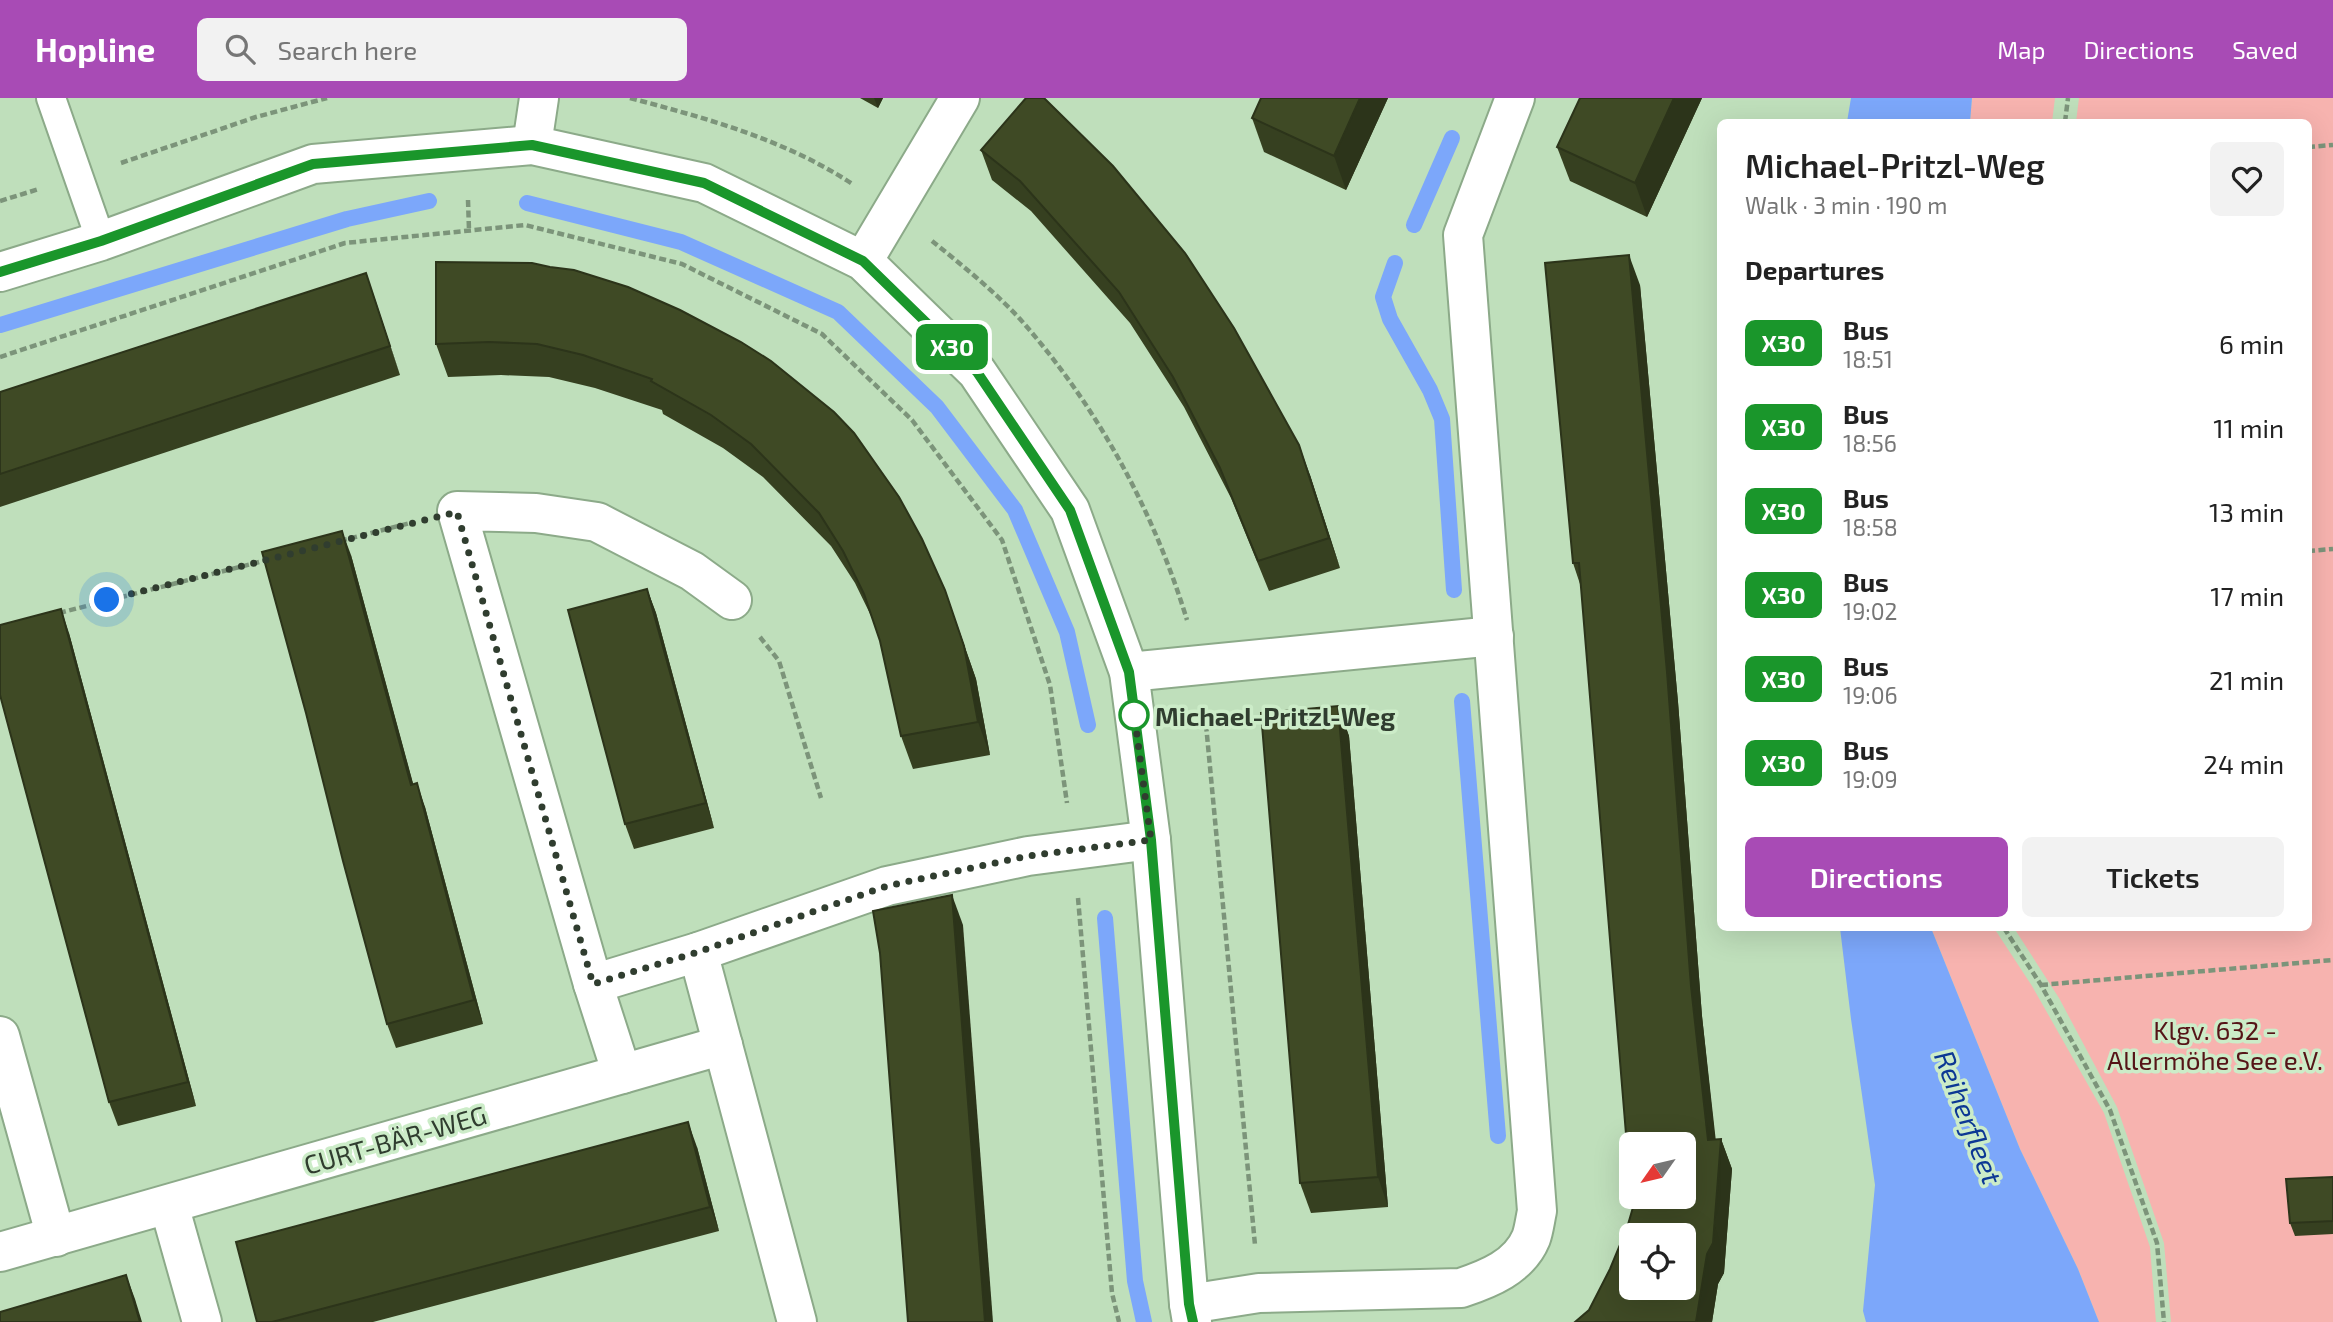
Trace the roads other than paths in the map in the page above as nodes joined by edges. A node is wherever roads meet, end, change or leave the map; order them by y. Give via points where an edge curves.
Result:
1 (51, 98) edge
2 (539, 98) edge
3 (960, 98) edge
4 (1515, 98) edge
5 (532, 145) junction
6 (101, 241) junction
7 (863, 261) junction
8 (0, 272) edge
9 (732, 600) road end
10 (1494, 636) junction
11 (1129, 672) junction
12 (1151, 840) junction
13 (698, 952) junction
14 (593, 984) junction
15 (0, 1036) edge
16 (723, 1045) junction
17 (622, 1074) junction
18 (169, 1205) junction
19 (56, 1237) junction
20 (0, 1252) edge
21 (1191, 1313) edge
22 (202, 1322) edge
23 (797, 1322) edge

1 - 6 lane
2 - 5 street
3 - 7 street
4 - 10 street via 1463,235
5 - 6 street via 313,164
5 - 7 street via 704,183
6 - 8 street
7 - 11 street via 977,372 1070,510
9 - 14 street via 692,571 597,522 536,513 457,512
10 - 11 street
10 - 21 street via 1536,1211 1530,1240 1511,1265 1461,1288 1259,1293
11 - 12 street
12 - 13 street via 1028,856 887,886
12 - 21 street
13 - 14 street
13 - 16 street
14 - 17 street
15 - 19 street
16 - 17 street, CURT-BÄR-WEG
16 - 23 street
17 - 18 street, CURT-BÄR-WEG
18 - 19 street, CURT-BÄR-WEG
18 - 22 street
19 - 20 street, CURT-BÄR-WEG

